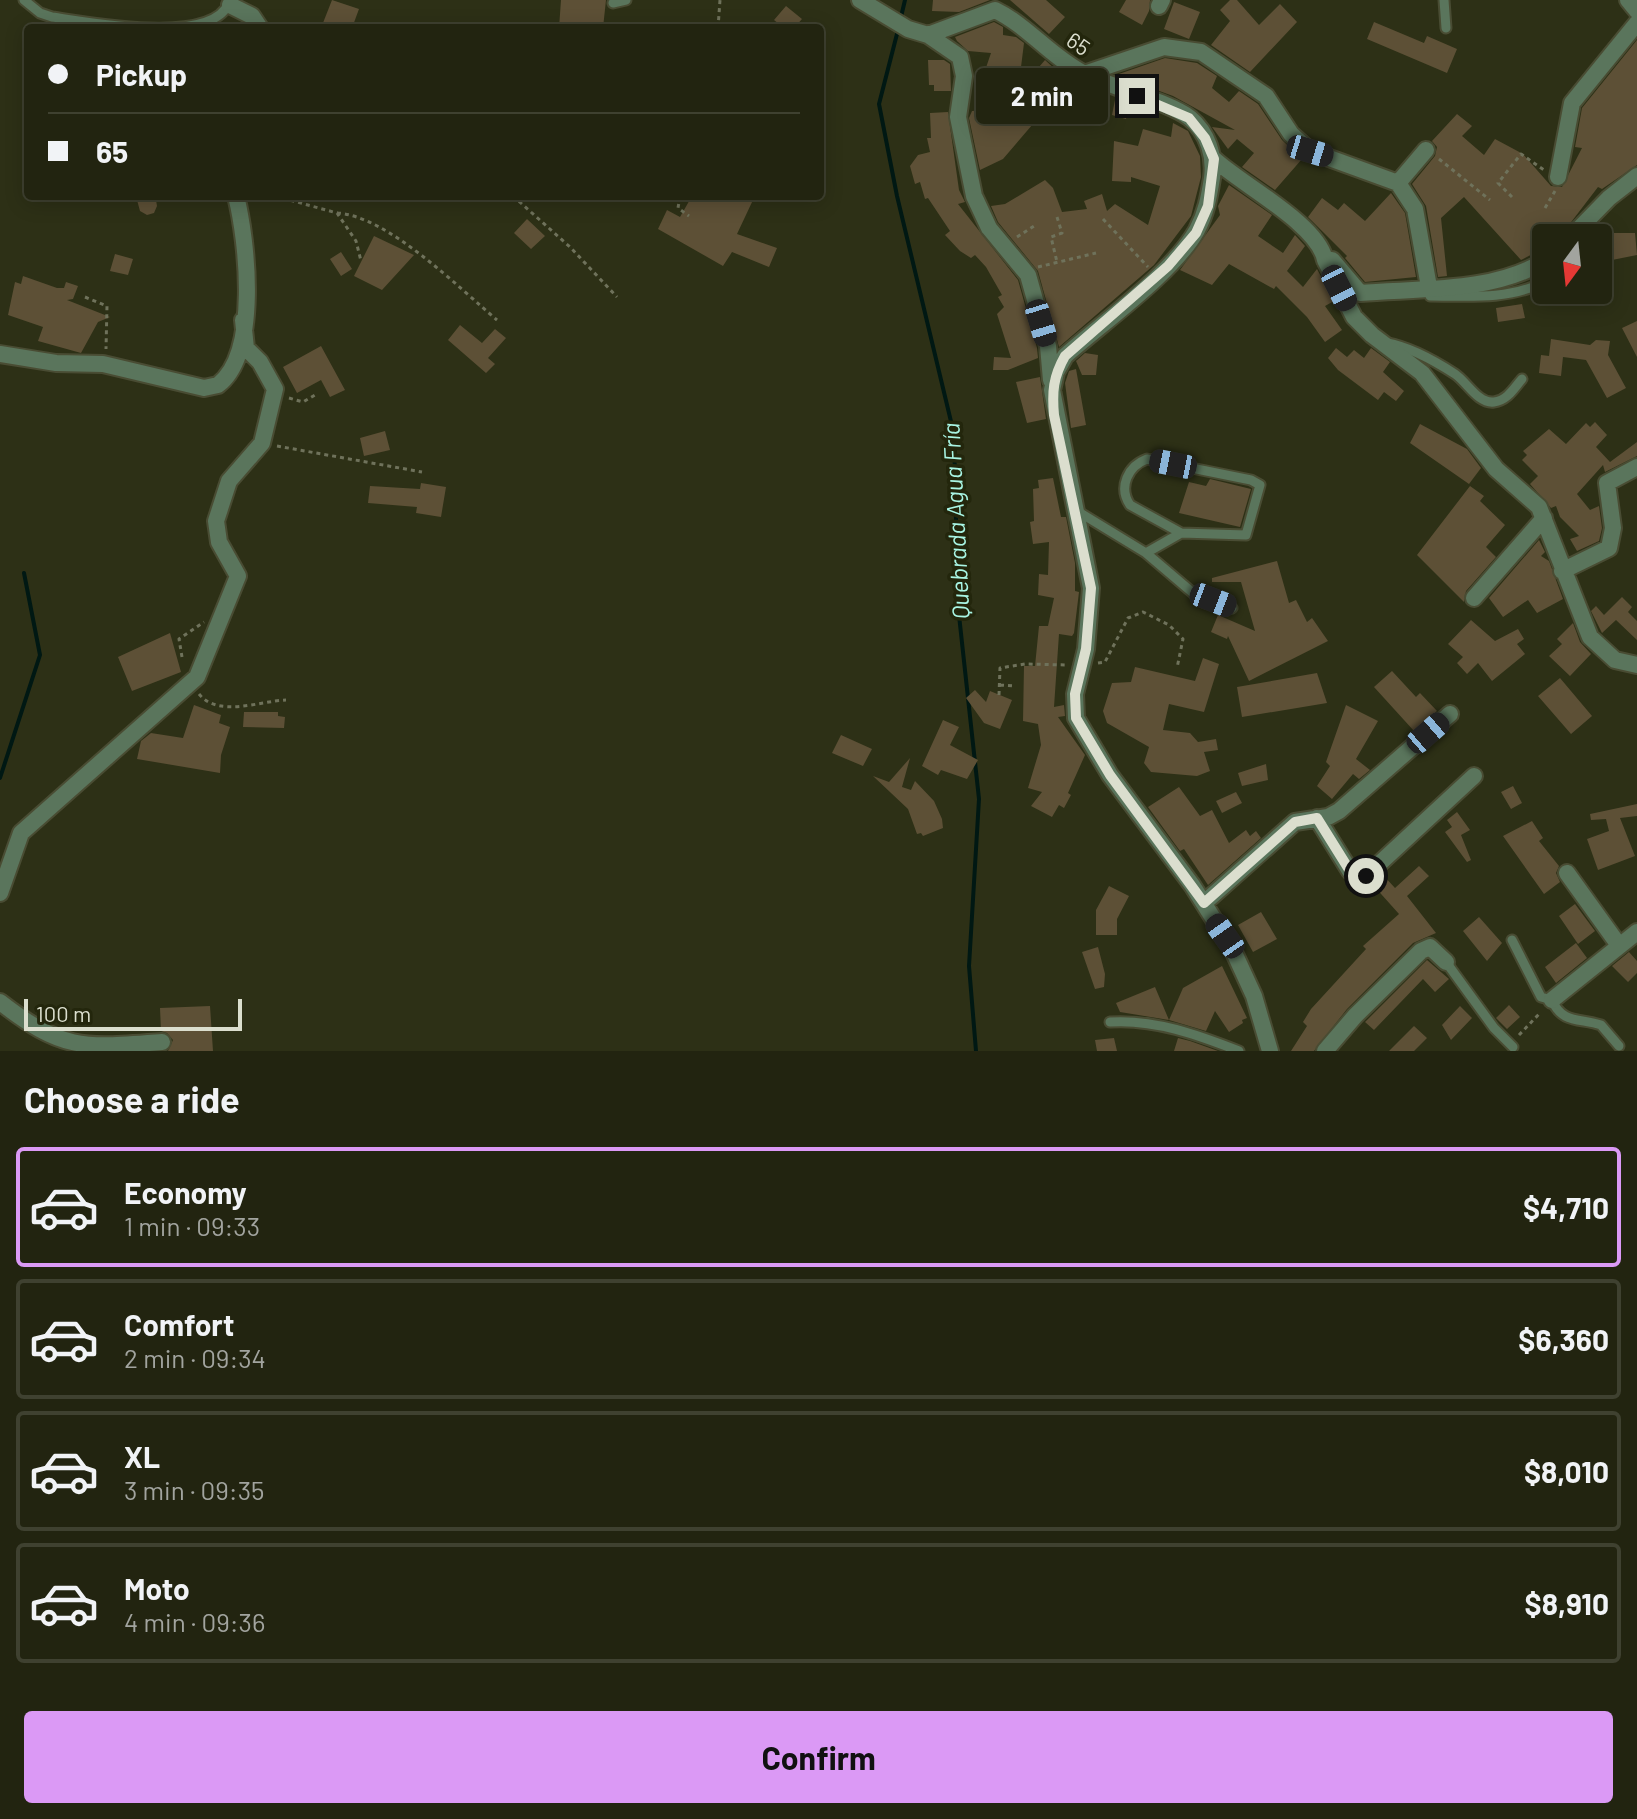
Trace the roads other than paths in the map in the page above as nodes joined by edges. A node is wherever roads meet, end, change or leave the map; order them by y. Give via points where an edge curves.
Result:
1 (24, 0) edge
2 (626, 0) edge
3 (860, 0) edge
4 (1444, 0) edge
5 (1628, 0) edge
6 (228, 2) edge
7 (613, 3) dead end
8 (998, 5) edge
9 (1637, 11) edge
10 (1637, 23) edge
11 (99, 24) edge
12 (186, 24) edge
13 (257, 24) edge
14 (1446, 28) dead end
15 (928, 35) junction
16 (1084, 74) junction
17 (1426, 150) road end
18 (1214, 159) junction
19 (1637, 176) edge
20 (1558, 177) road end
21 (1398, 183) junction
22 (237, 200) edge
23 (1584, 224) edge
24 (1325, 260) junction
25 (1532, 269) edge
26 (1429, 287) junction
27 (1532, 288) edge
28 (1360, 293) junction
29 (243, 320) junction
30 (1384, 342) junction
31 (0, 354) edge
32 (1522, 379) dead end
33 (1052, 390) junction
34 (1637, 467) edge
35 (1074, 509) junction
36 (1544, 518) junction
37 (1181, 533) junction
38 (1146, 553) junction
39 (1562, 571) junction
40 (1474, 598) dead end
41 (1232, 608) dead end
42 (1637, 665) edge
43 (1450, 714) dead end
44 (1474, 776) dead end
45 (1317, 818) junction
46 (1567, 873) dead end
47 (0, 893) edge
48 (1204, 903) junction
49 (1637, 932) edge
50 (1512, 940) dead end
51 (1618, 944) junction
52 (1446, 962) joint
53 (1552, 1000) junction
54 (0, 1002) edge
55 (1110, 1022) dead end
56 (162, 1042) dead end
57 (1619, 1046) dead end
58 (1513, 1047) road end
59 (1239, 1051) edge
60 (1270, 1051) edge
61 (1325, 1051) edge

1 - 11 lane via 52,17
2 - 7 lane
3 - 15 street
4 - 14 lane
5 - 9 street
6 - 12 lane via 216,19
6 - 13 street
8 - 15 street, 65
8 - 16 street, 65
10 - 20 street via 1572,103
15 - 33 street via 960,57 964,76 958,117 971,182 984,219 1033,290 1048,346
16 - 18 street, 65 via 1189,118
16 - 21 street via 1164,47 1201,52 1266,96 1291,134 1310,151
17 - 21 street
18 - 24 street via 1306,230 1323,249
18 - 33 street via 1208,206 1196,233 1162,271 1065,356
19 - 23 street
21 - 26 street via 1415,209
22 - 29 street via 248,272
24 - 28 street via 1332,260
24 - 30 street via 1354,317
25 - 26 street via 1502,279
26 - 28 street
27 - 28 lane via 1493,296
29 - 31 street via 234,361 225,380 213,387 103,364
29 - 47 street via 246,348 270,377 274,392 262,443 223,493 215,532 238,576 208,657 194,679 21,833
30 - 32 lane via 1404,346 1456,375 1493,403 1506,398
30 - 36 street via 1422,373 1476,446
33 - 35 street
34 - 39 street via 1607,483 1613,528 1609,548
35 - 38 lane
35 - 48 street via 1091,588 1074,707 1080,728
36 - 39 street
36 - 40 street
37 - 37 lane via 1246,535 1260,485 1147,459 1136,463 1124,490 1130,505
37 - 38 lane
38 - 41 lane via 1193,593
39 - 42 street via 1590,637 1615,660
43 - 45 street via 1339,811
44 - 45 street via 1366,876 1350,871
45 - 48 street via 1295,822
46 - 51 street
48 - 60 street via 1246,974
49 - 51 street
50 - 53 lane via 1541,997
51 - 53 street
52 - 58 lane
52 - 61 street via 1430,947 1421,951
53 - 57 lane via 1567,1019 1601,1025
54 - 56 street via 39,1034 80,1048
55 - 59 lane via 1153,1024

